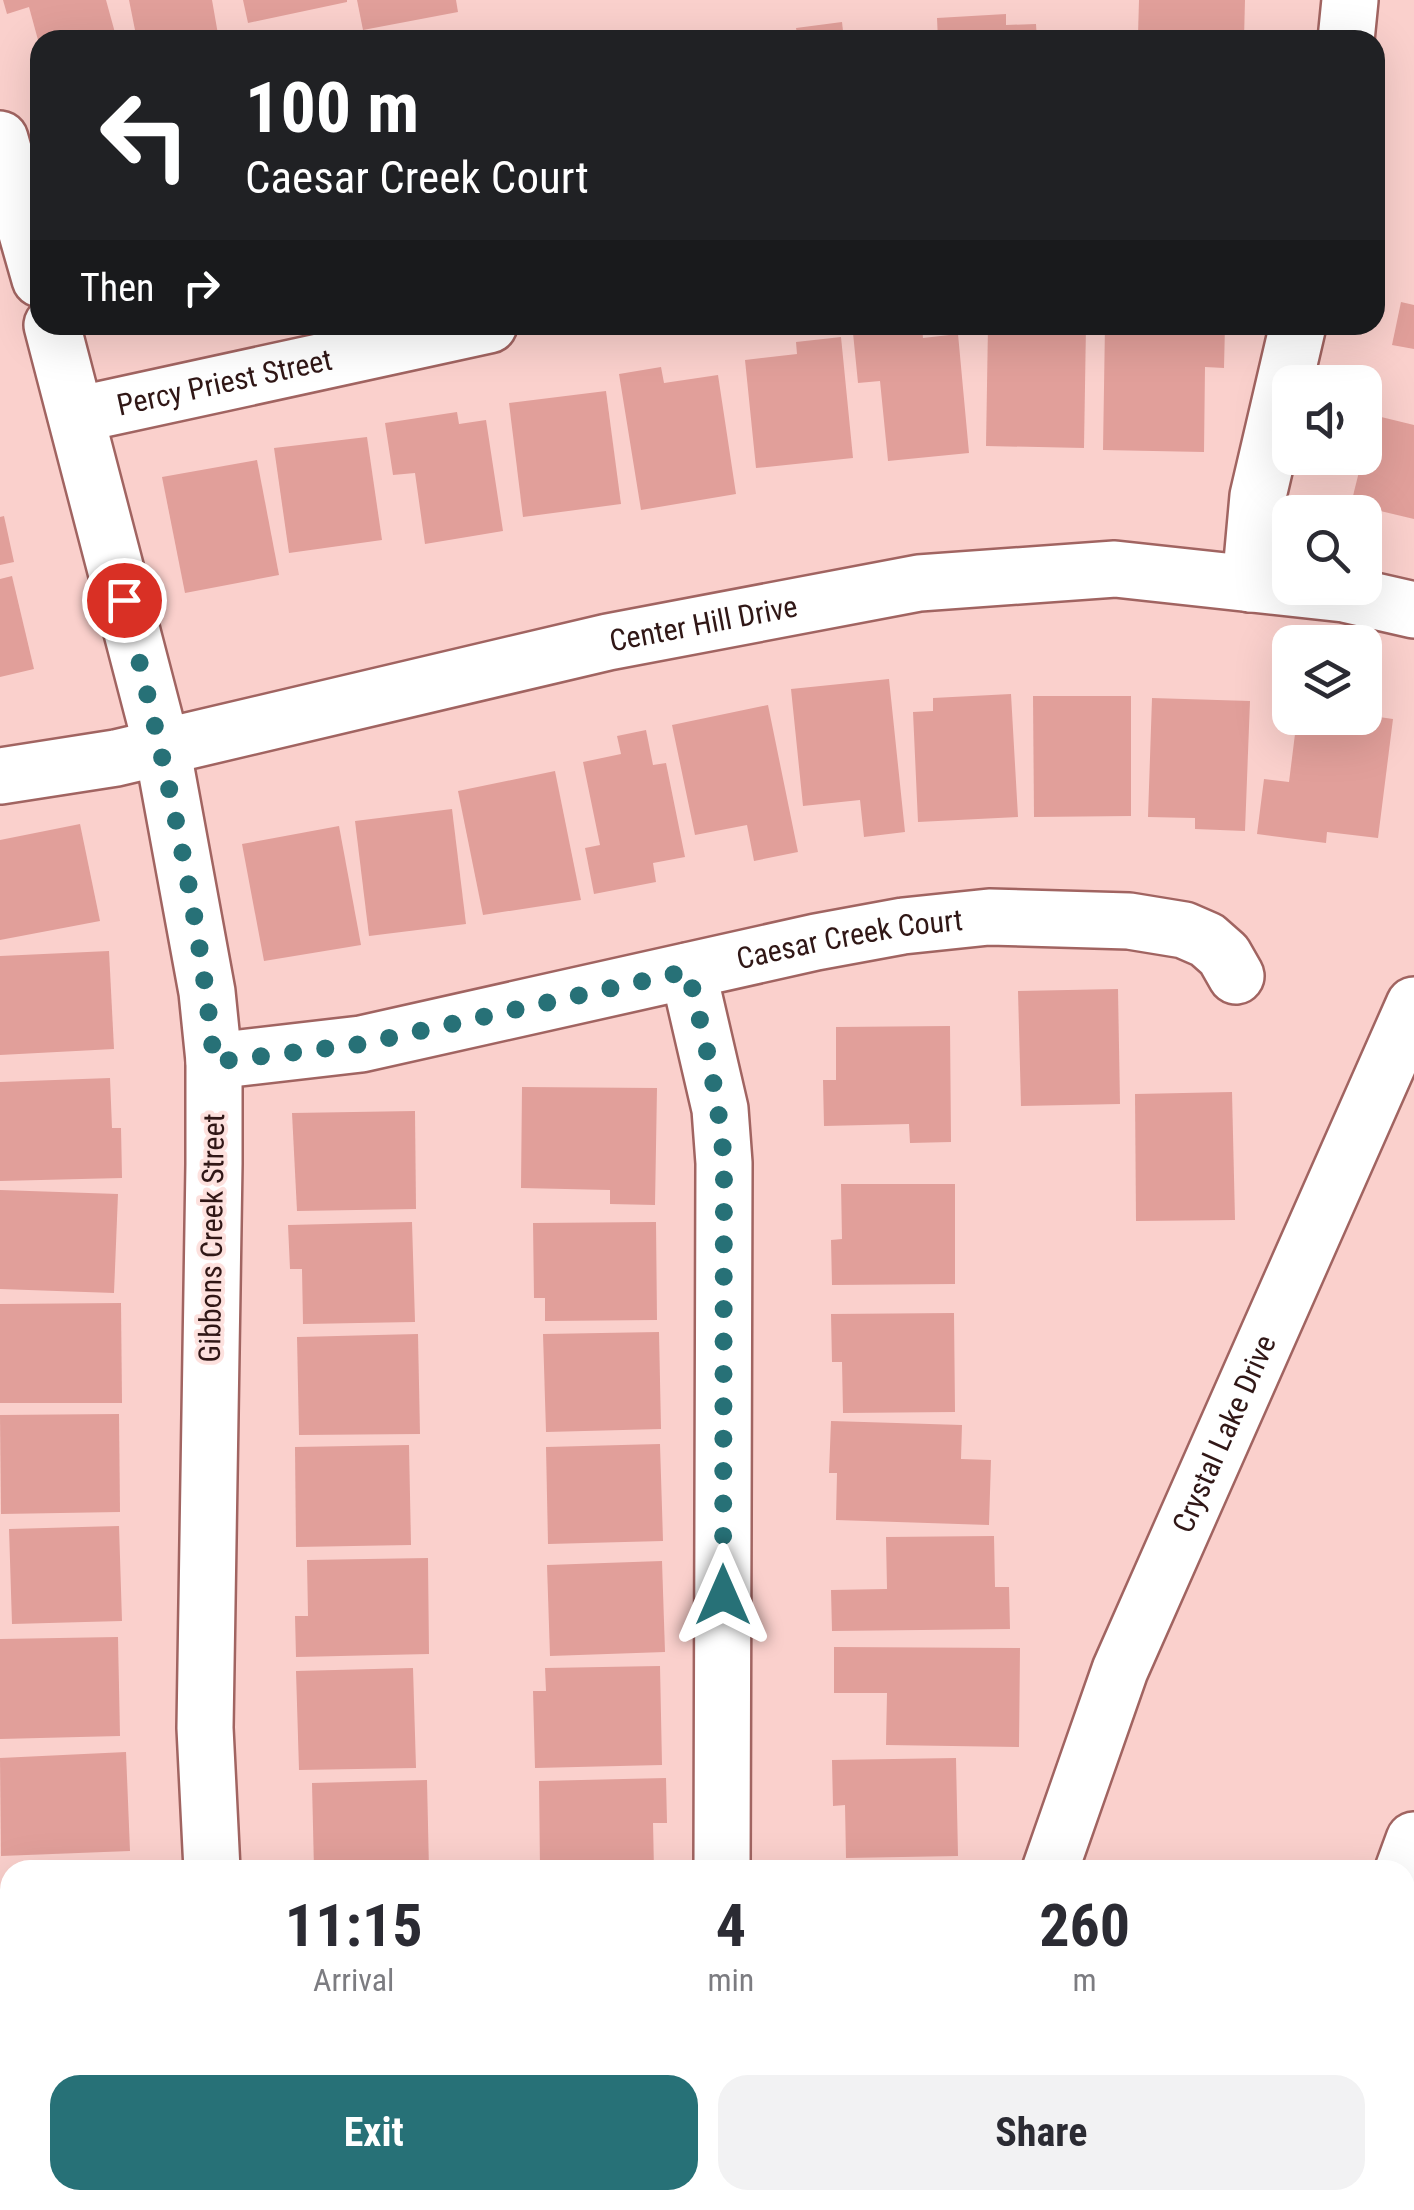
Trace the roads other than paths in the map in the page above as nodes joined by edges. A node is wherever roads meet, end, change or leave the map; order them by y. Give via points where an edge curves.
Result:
1 (1350, 0) edge
2 (1347, 30) edge
3 (0, 139) edge
4 (30, 244) edge
5 (55, 335) edge
6 (444, 335) edge
7 (1296, 335) edge
8 (76, 415) junction
9 (1250, 584) junction
10 (1414, 610) edge
11 (162, 747) junction
12 (0, 776) edge
13 (688, 971) junction
14 (1236, 976) dead end
15 (1414, 1005) edge
16 (214, 1062) junction
17 (212, 1860) edge
18 (722, 1860) edge
19 (1054, 1860) edge

1 - 2 street
3 - 4 street
5 - 8 street, Gibbons Creek Street
6 - 8 street, Percy Priest Street
7 - 9 street via 1258,496
8 - 11 street, Gibbons Creek Street
9 - 10 street, Center Hill Drive
9 - 11 street, Center Hill Drive via 1115,568 919,583 608,642
11 - 12 street, Center Hill Drive
11 - 16 street, Gibbons Creek Street
13 - 14 street, Caesar Creek Court via 903,926 1060,917 1184,930 1224,955
13 - 16 street, Caesar Creek Court via 362,1044
13 - 18 street via 718,1096 724,1163
15 - 19 street, Crystal Lake Drive via 1120,1670
16 - 17 street, Gibbons Creek Street via 205,1728

